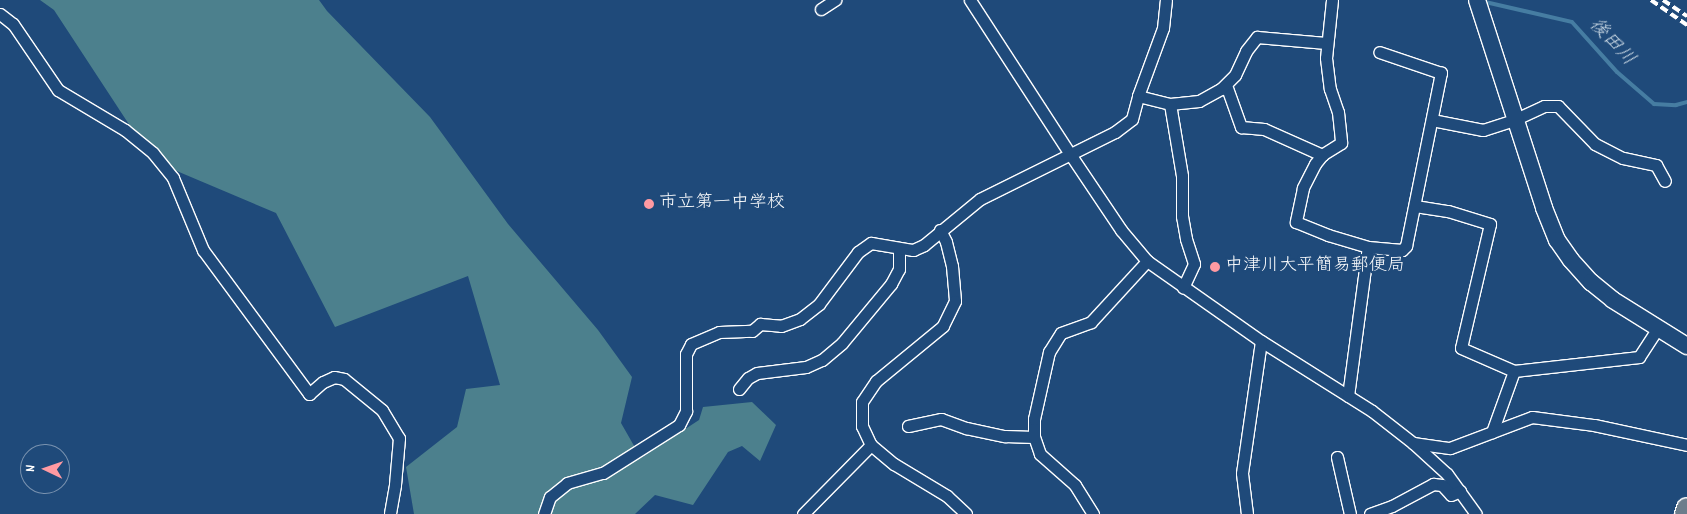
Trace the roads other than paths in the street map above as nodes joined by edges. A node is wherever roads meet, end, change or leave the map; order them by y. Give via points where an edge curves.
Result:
1 (835, 0) edge
2 (970, 0) edge
3 (1166, 0) edge
4 (1332, 0) edge
5 (1476, 0) edge
6 (821, 9) dead end
7 (0, 14) edge
8 (1326, 43) junction
9 (1379, 52) dead end
10 (1226, 85) junction
11 (1138, 96) junction
12 (1170, 104) junction
13 (1516, 119) junction
14 (1432, 120) junction
15 (1070, 154) junction
16 (1322, 155) junction
17 (1665, 182) dead end
18 (1415, 206) junction
19 (940, 230) junction
20 (1368, 247) junction
21 (899, 249) junction
22 (1147, 261) junction
23 (1183, 288) junction
24 (1658, 328) junction
25 (1261, 341) junction
26 (1687, 346) edge
27 (1514, 371) junction
28 (740, 390) dead end
29 (1348, 396) junction
30 (908, 426) dead end
31 (1492, 432) junction
32 (1034, 438) junction
33 (1414, 442) junction
34 (1687, 444) edge
35 (871, 445) junction
36 (1337, 457) dead end
37 (1460, 491) junction
38 (1687, 508) edge
39 (390, 514) edge
40 (544, 514) edge
41 (803, 514) edge
42 (966, 514) edge
43 (1093, 514) edge
44 (1247, 514) edge
45 (1350, 514) edge
46 (1370, 514) edge
47 (1476, 514) edge
48 (1685, 514) edge

1 - 6 street
2 - 15 street
3 - 11 street via 1163,28
4 - 8 street
5 - 13 street
7 - 39 street via 13,24 58,90 125,130 153,153 173,178 203,250 309,394 334,377 344,379 382,410 399,438
8 - 10 street via 1257,37 1236,75
8 - 16 street via 1330,89 1338,112 1341,143
9 - 14 street via 1441,72
10 - 12 street via 1199,101
10 - 16 street via 1240,127 1264,129
11 - 12 street
11 - 15 street via 1132,118 1115,132
12 - 23 street via 1182,176 1182,216 1194,264
13 - 14 street via 1483,130
13 - 17 street via 1544,106 1558,106 1595,144 1623,158 1656,165
13 - 24 street via 1557,240 1590,282
14 - 18 street
15 - 19 street via 980,199
15 - 22 street
16 - 20 street via 1304,188 1296,222
18 - 20 street via 1406,246 1402,250
18 - 27 street via 1490,224 1461,348
19 - 21 street via 924,245 913,250
19 - 35 street via 952,266 955,301 943,326 876,381 862,402 862,426
20 - 29 street
21 - 28 street via 899,269 891,284 842,343 822,360 806,367 748,378
21 - 40 street via 871,243 858,252 819,304 790,324 760,324 752,331 719,332 691,344 686,354 686,411 679,425 603,474 567,483 550,497
22 - 23 street
22 - 32 street via 1091,322 1061,333 1049,352 1034,419
23 - 25 street
24 - 26 street
24 - 27 street via 1639,357
25 - 29 street
25 - 44 street via 1242,473
27 - 31 street
29 - 33 street
30 - 32 street via 941,419 1005,436
31 - 33 street via 1450,448
31 - 34 street via 1532,417
32 - 43 street via 1040,454 1075,485
33 - 37 street
35 - 41 street
35 - 42 street via 894,464 947,496
36 - 45 street
37 - 46 street via 1451,495 1442,485 1433,484
37 - 47 street
38 - 48 highway

